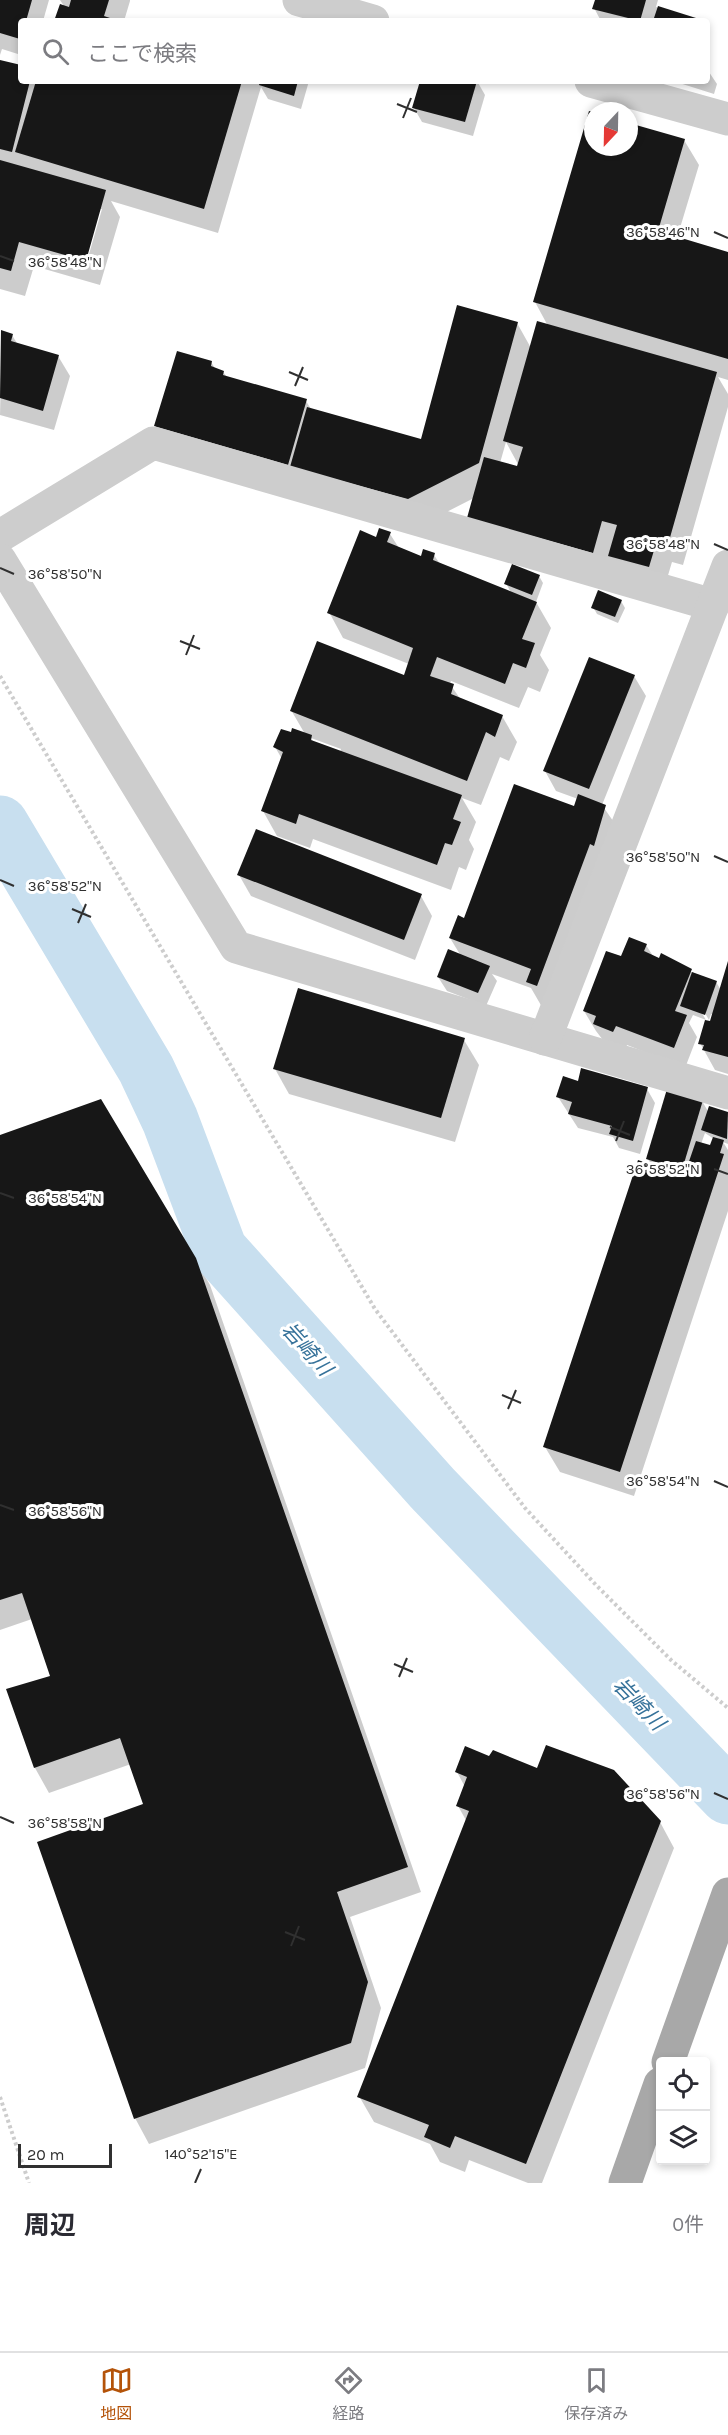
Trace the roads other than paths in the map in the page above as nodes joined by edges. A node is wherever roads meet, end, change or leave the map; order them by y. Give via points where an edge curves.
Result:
1 (299, 0) edge
2 (362, 18) edge
3 (602, 84) edge
4 (728, 119) edge
5 (0, 536) edge
6 (0, 560) edge
7 (728, 566) edge
8 (713, 605) junction
9 (545, 1039) junction
10 (728, 1093) edge
11 (728, 1894) edge
12 (670, 2057) edge
13 (656, 2095) edge
14 (625, 2183) edge

1 - 2 street
3 - 4 street
5 - 8 street via 153,443
6 - 9 street via 236,947
7 - 8 street
8 - 9 street
9 - 10 street
11 - 12 main road
13 - 14 main road

